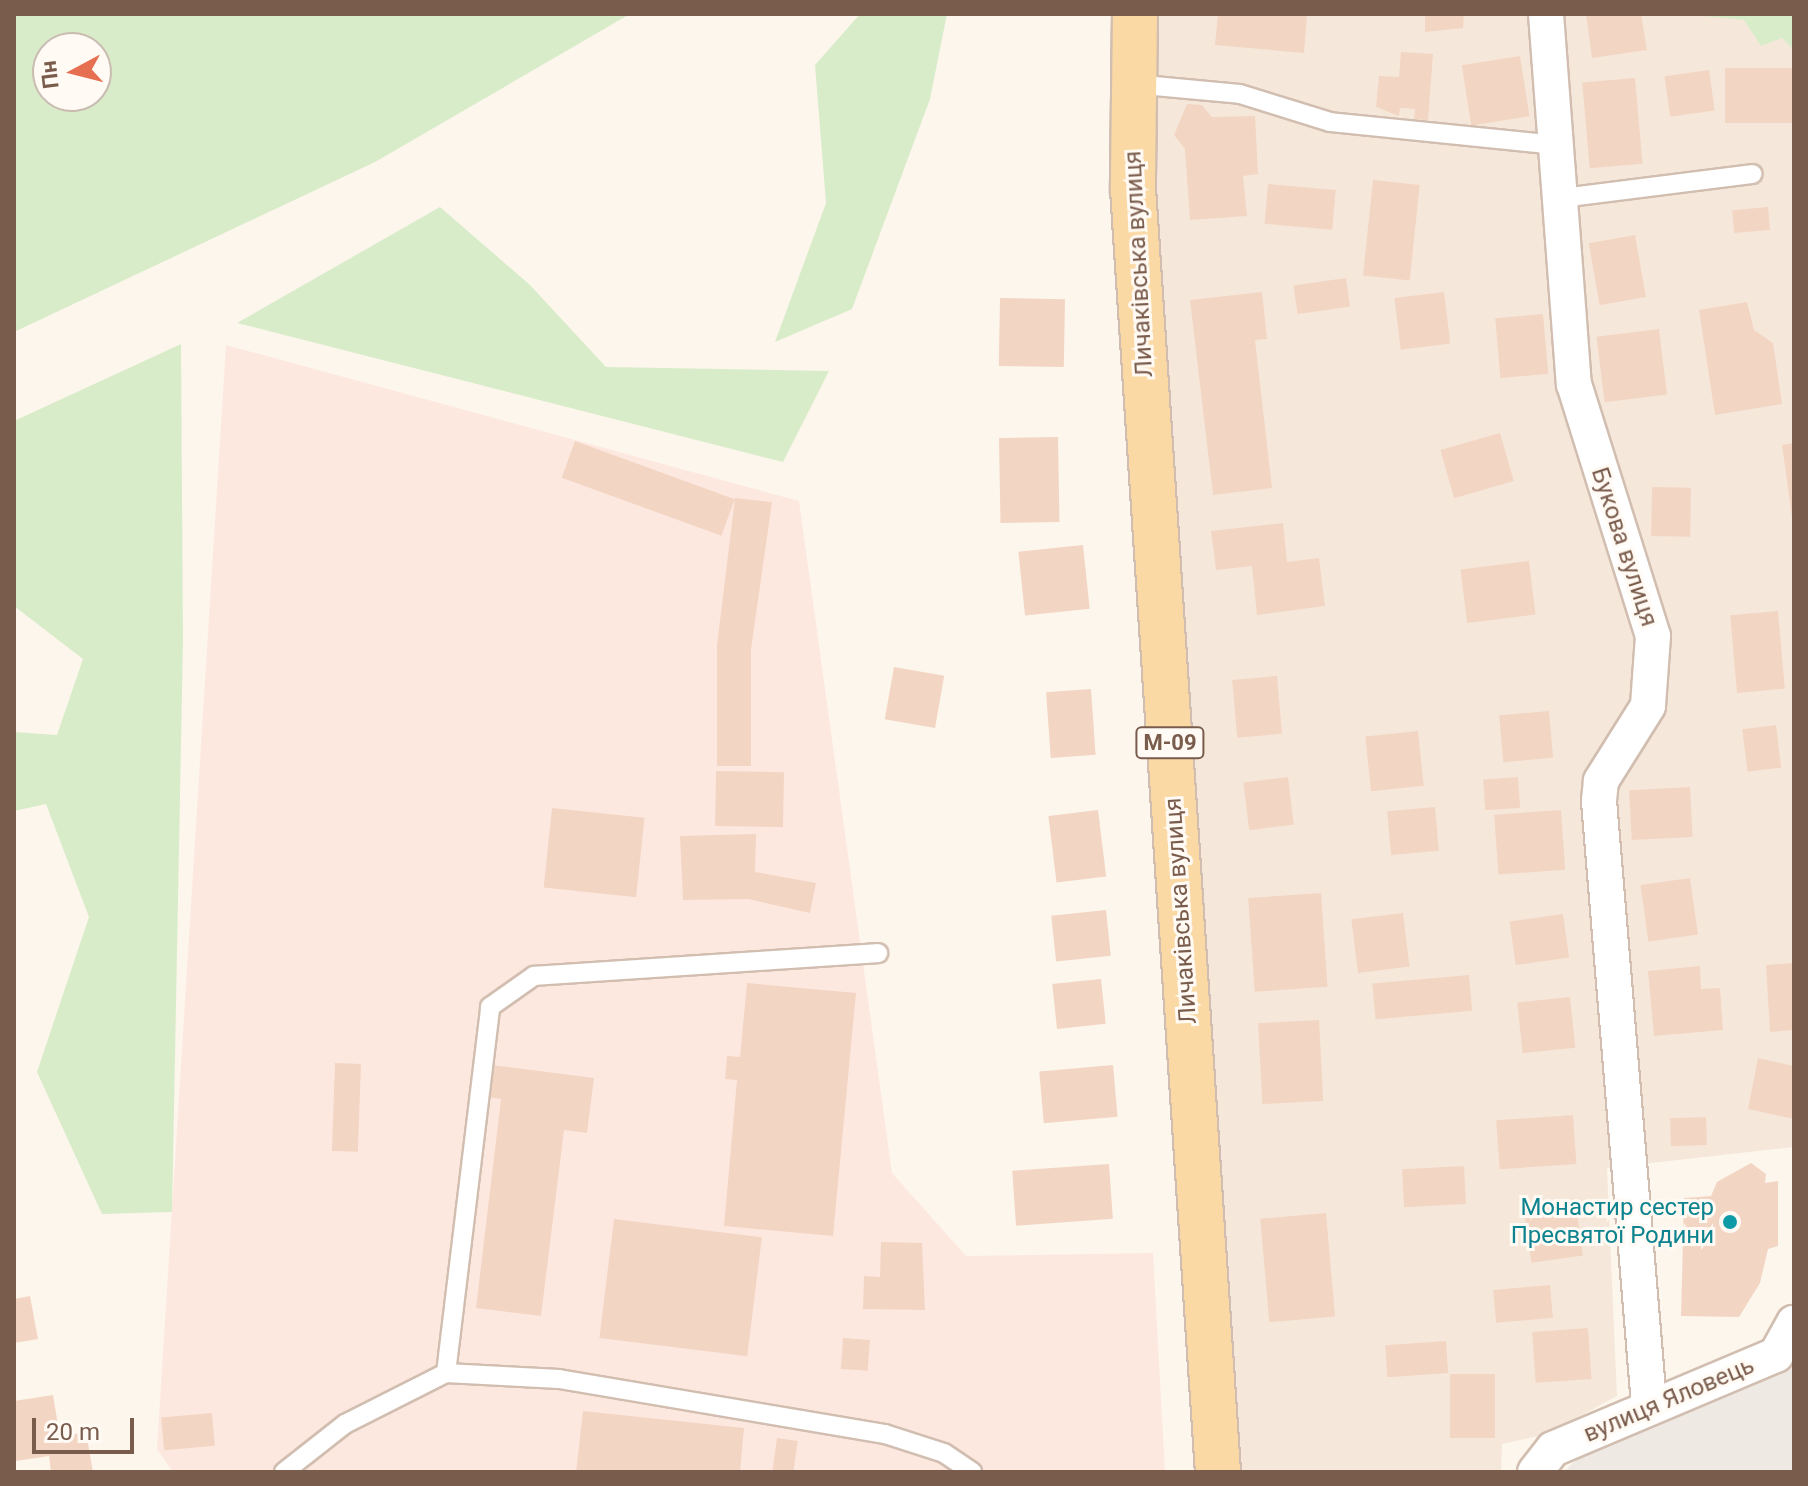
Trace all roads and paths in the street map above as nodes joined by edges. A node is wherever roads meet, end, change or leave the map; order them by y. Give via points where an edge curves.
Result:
1 (1135, 14) edge
2 (1546, 14) edge
3 (1130, 83) junction
4 (1555, 145) junction
5 (1752, 174) dead end
6 (1562, 198) junction
7 (878, 953) dead end
8 (1794, 1323) edge
9 (446, 1373) junction
10 (1649, 1404) junction
11 (284, 1472) edge
12 (972, 1472) edge
13 (1218, 1472) edge
14 (1535, 1472) edge

1 - 3 main road, Личаківська вулиця / М-09
2 - 4 street, Букова вулиця
3 - 4 lane via 1240,94 1330,122
3 - 13 main road, Личаківська вулиця / М-09
4 - 6 street, Букова вулиця
5 - 6 lane
6 - 10 street, Букова вулиця via 1574,384 1653,636 1648,706 1601,781 1599,801
7 - 9 lane via 534,976 490,1007
8 - 10 street, вулиця Яловець via 1776,1355
9 - 11 lane via 345,1424
9 - 12 lane via 559,1379 885,1434 944,1453
10 - 14 street, вулиця Яловець via 1553,1449

